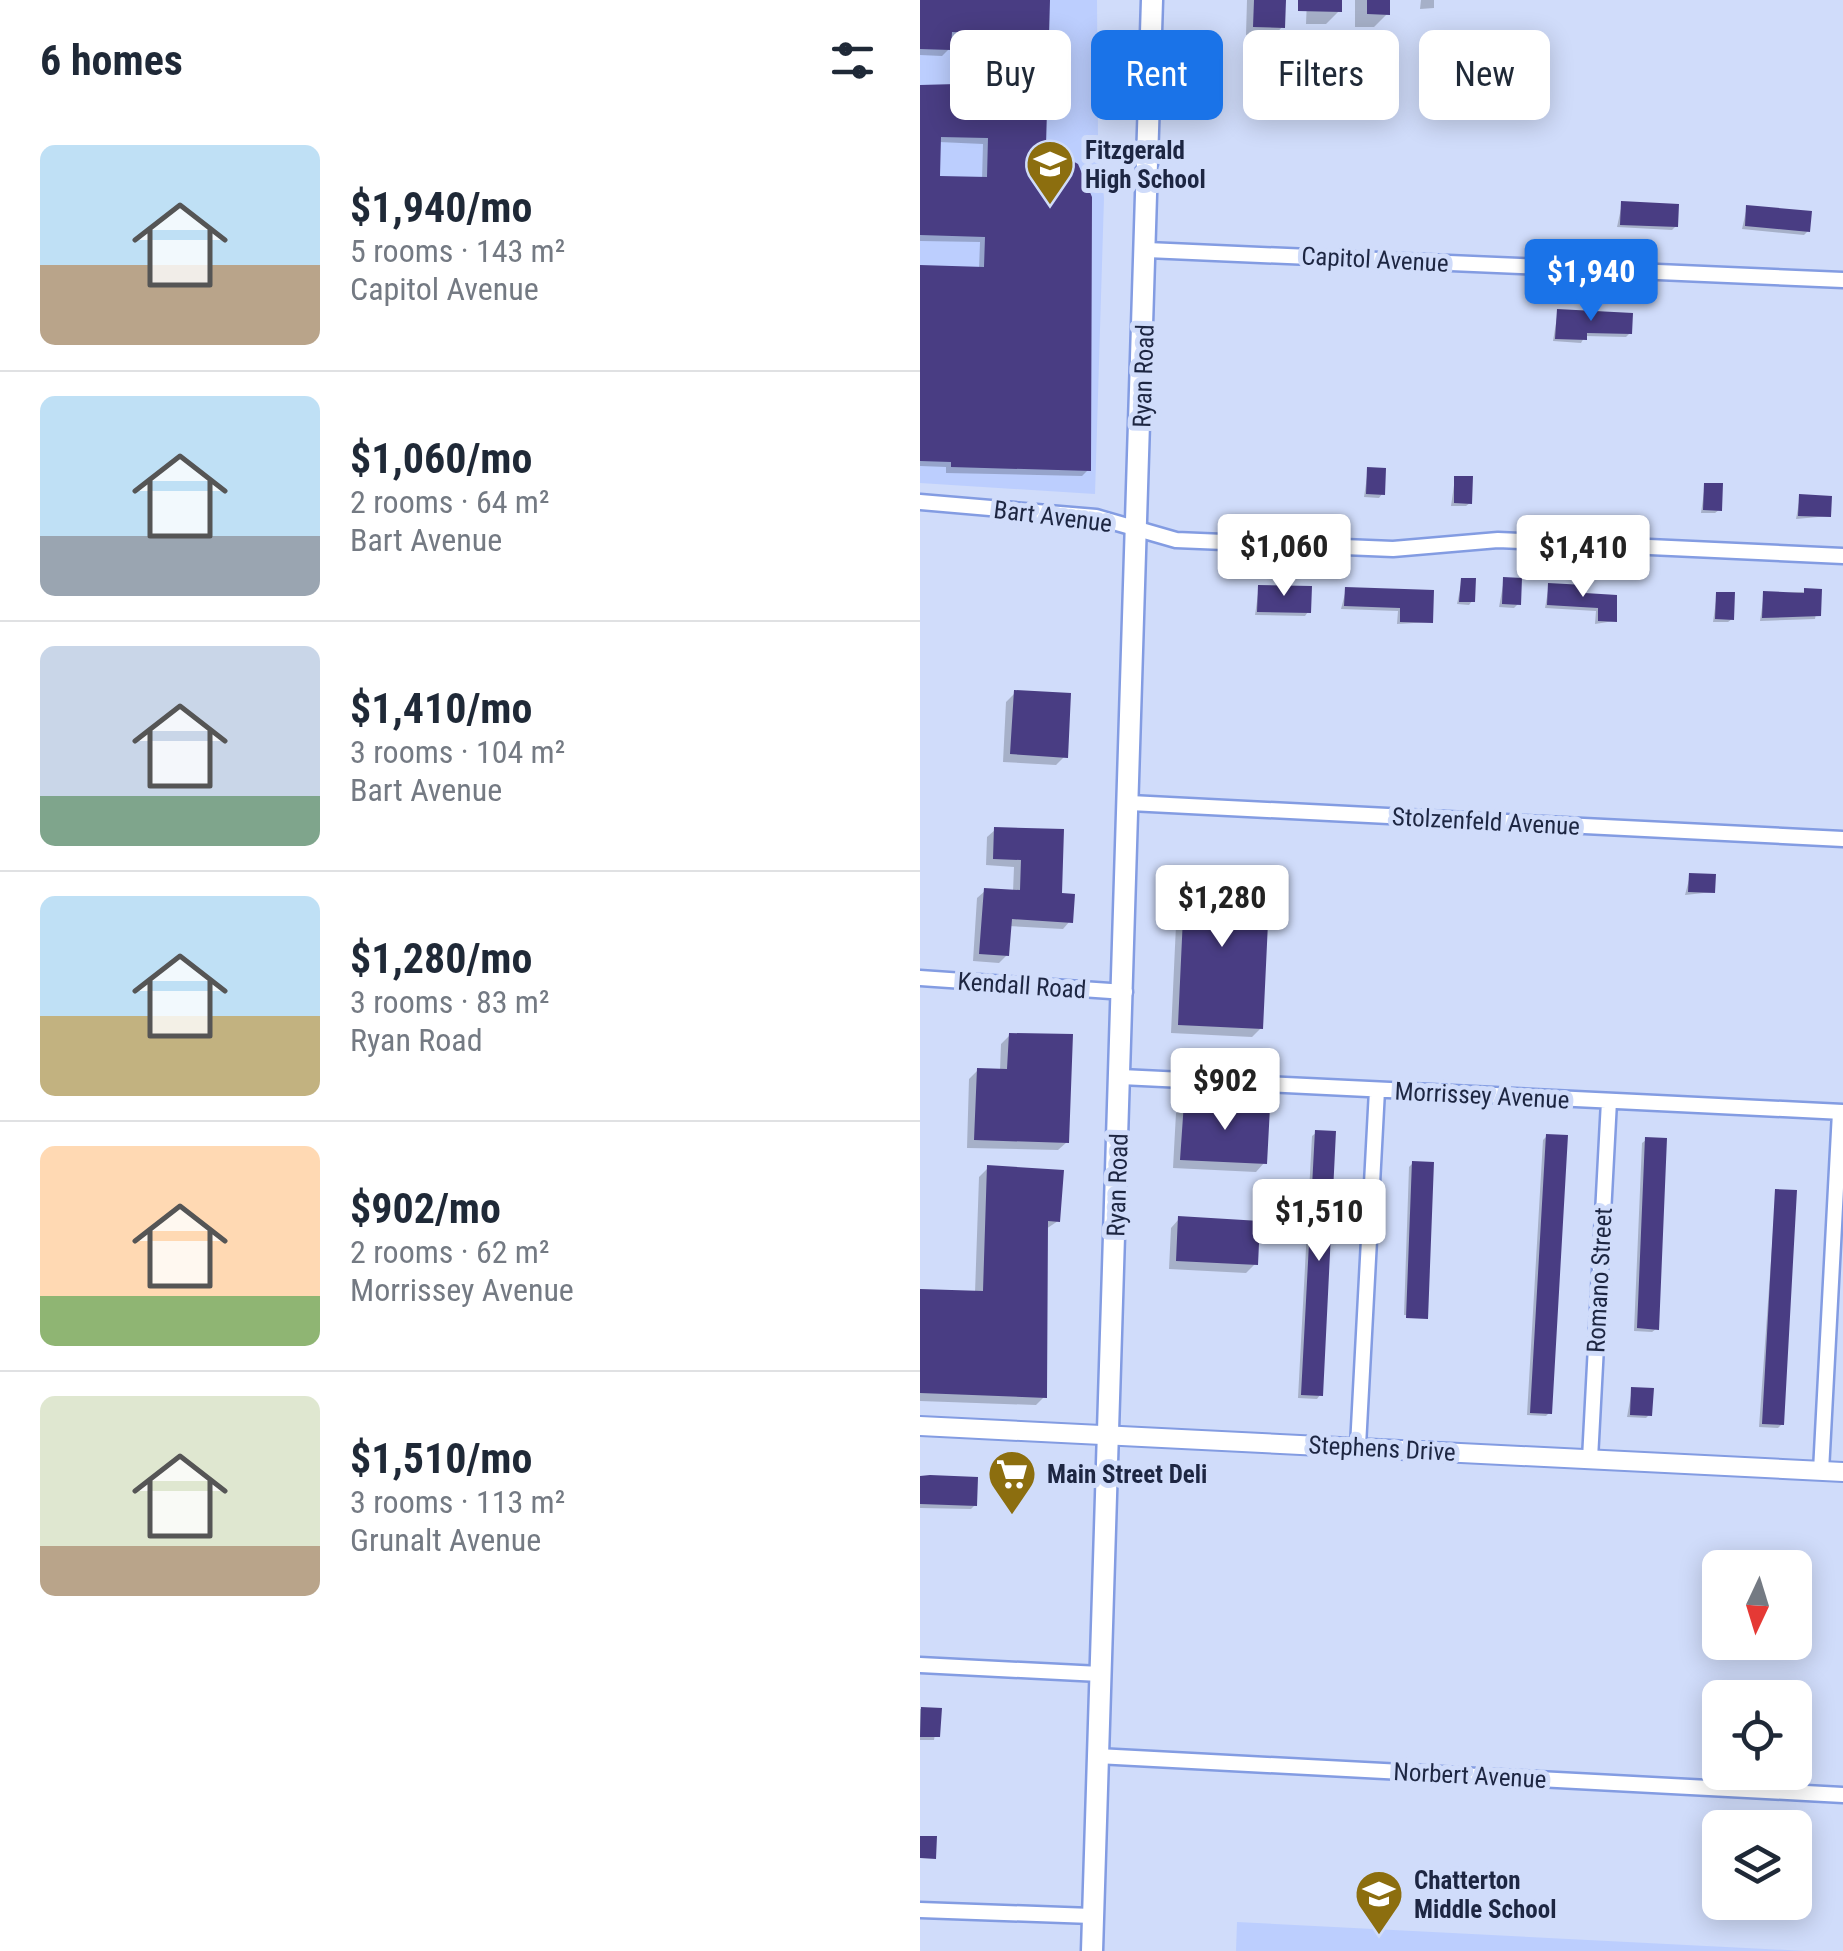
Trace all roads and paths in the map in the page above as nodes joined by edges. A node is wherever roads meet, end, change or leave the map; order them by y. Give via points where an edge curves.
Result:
1 (1152, 0) edge
2 (1147, 250) junction
3 (1843, 280) edge
4 (920, 502) edge
5 (1139, 529) junction
6 (1843, 556) edge
7 (1130, 803) junction
8 (1843, 838) edge
9 (920, 978) edge
10 (1124, 992) junction
11 (1121, 1077) junction
12 (1377, 1090) junction
13 (1609, 1101) junction
14 (1841, 1112) edge
15 (920, 1426) edge
16 (1109, 1434) junction
17 (1358, 1446) junction
18 (1590, 1459) junction
19 (1821, 1471) junction
20 (1843, 1472) edge
21 (920, 1665) edge
22 (1100, 1674) junction
23 (1097, 1756) junction
24 (1843, 1795) edge
25 (920, 1910) edge
26 (1092, 1916) junction
27 (1092, 1951) edge

1 - 2 main road, Ryan Road
2 - 3 street, Capitol Avenue
2 - 5 main road, Ryan Road
4 - 5 street, Bart Avenue via 1096,517
5 - 6 street, Bart Avenue via 1176,540 1350,548 1498,540
5 - 7 main road, Ryan Road
7 - 8 street, Stolzenfeld Avenue
7 - 10 main road, Ryan Road
9 - 10 street, Kendall Road
10 - 11 main road, Ryan Road
11 - 12 street, Morrissey Avenue
11 - 16 main road, Ryan Road
12 - 13 street, Morrissey Avenue
12 - 17 street
13 - 14 street, Morrissey Avenue
13 - 18 street, Romano Street
14 - 19 street
15 - 16 street, Stephens Drive
16 - 17 street, Stephens Drive
16 - 22 main road, Ryan Road
17 - 18 street, Stephens Drive
18 - 19 street, Stephens Drive
19 - 20 street, Stephens Drive
21 - 22 street
22 - 23 main road, Ryan Road
23 - 24 street, Norbert Avenue
23 - 26 main road, Ryan Road
25 - 26 street
26 - 27 main road, Ryan Road

